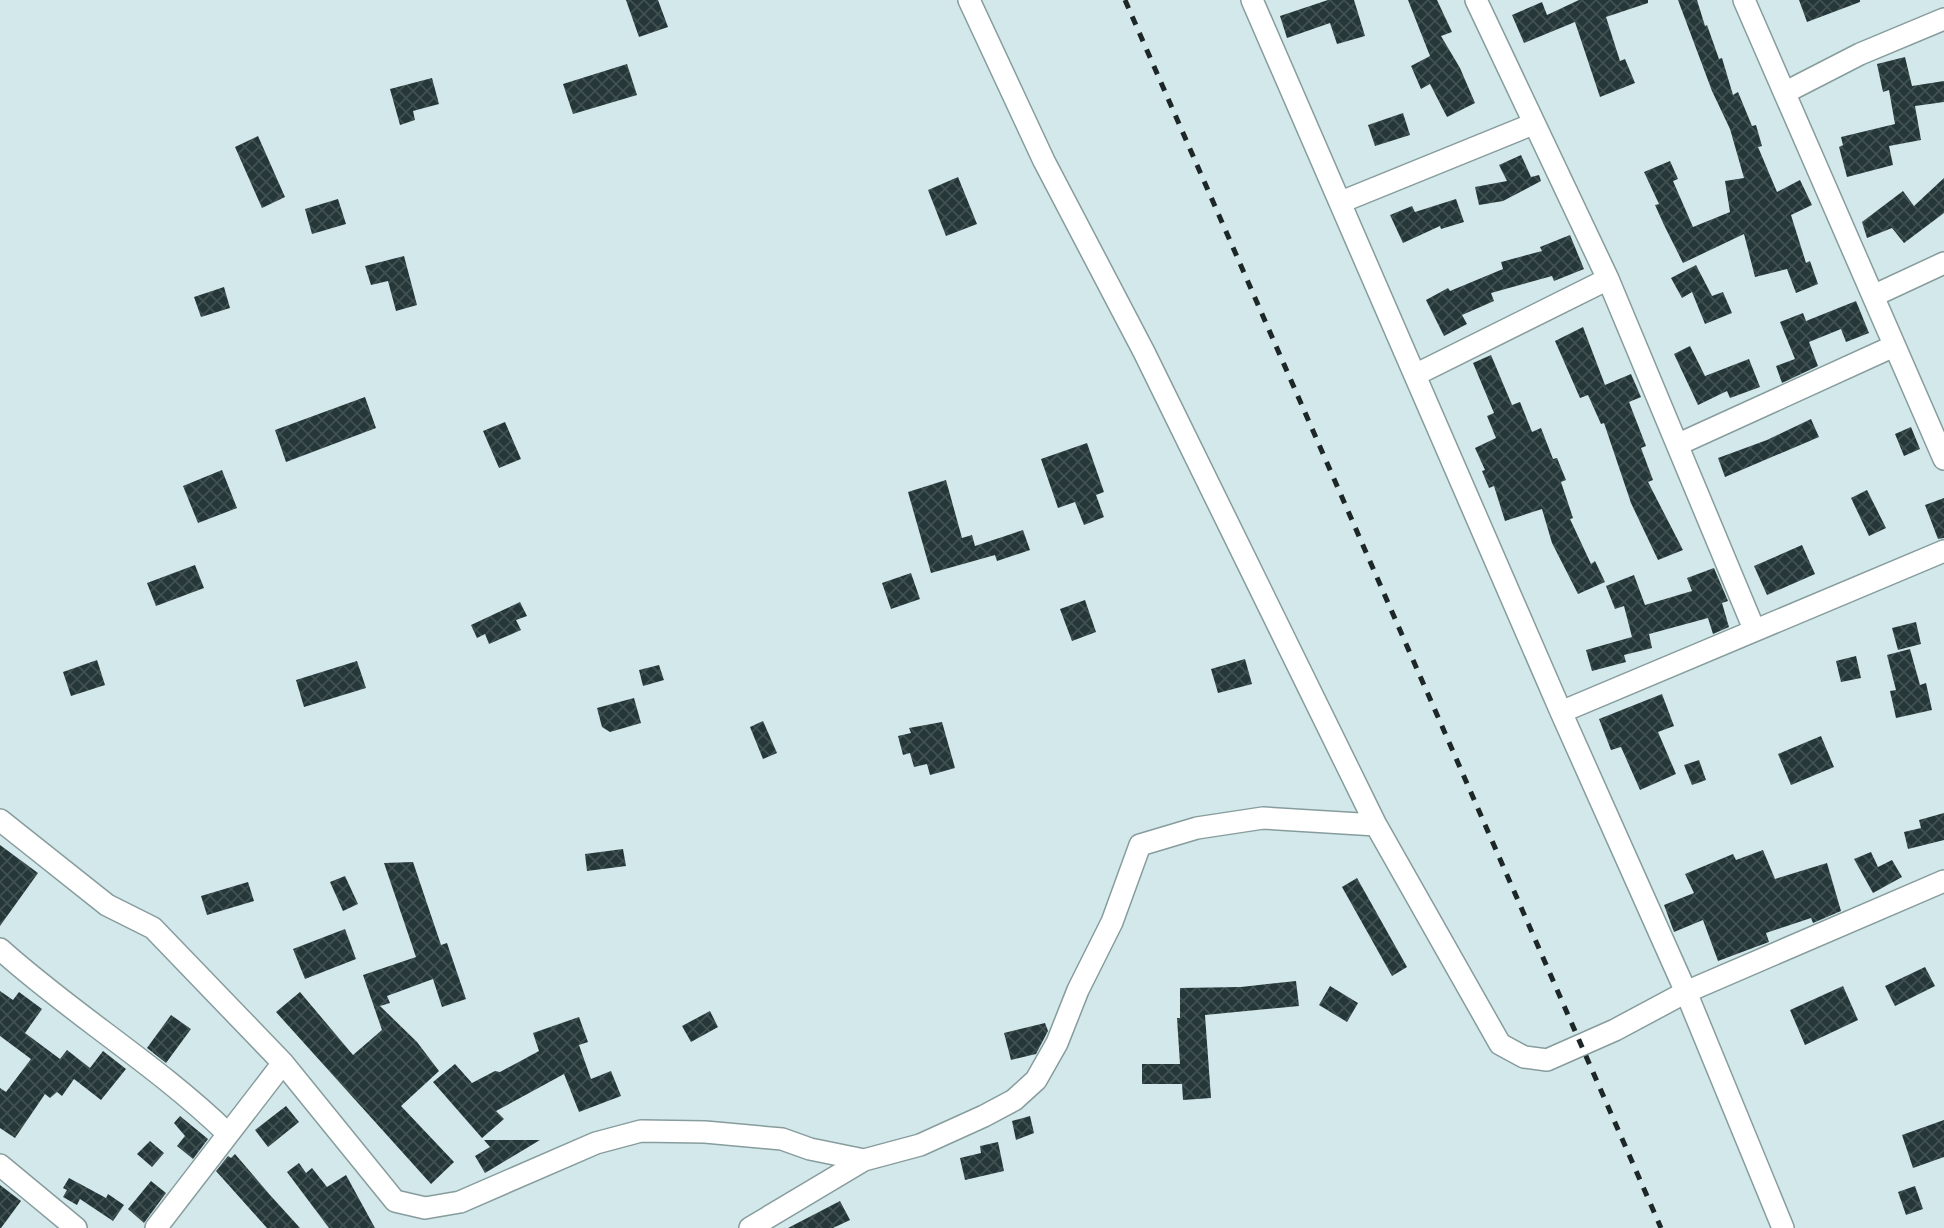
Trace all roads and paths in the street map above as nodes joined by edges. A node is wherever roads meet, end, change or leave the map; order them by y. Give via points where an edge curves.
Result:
1 (969, 0) edge
2 (1252, 0) edge
3 (1476, 0) edge
4 (1744, 0) edge
5 (1944, 19) edge
6 (1786, 92) junction
7 (1533, 124) junction
8 (1341, 202) junction
9 (1944, 263) edge
10 (1608, 279) junction
11 (1873, 296) junction
12 (1894, 346) junction
13 (1415, 375) junction
14 (1679, 444) junction
15 (1944, 459) edge
16 (1944, 551) edge
17 (1754, 629) junction
18 (1561, 712) junction
19 (0, 820) edge
20 (1376, 825) junction
21 (1944, 881) edge
22 (0, 949) edge
23 (1686, 992) junction
24 (282, 1063) junction
25 (227, 1133) junction
26 (864, 1160) junction
27 (0, 1165) edge
28 (76, 1228) edge
29 (156, 1228) edge
30 (750, 1228) edge
31 (1783, 1228) edge

1 - 20 street via 1044,161 1144,352
2 - 8 street
3 - 7 street
4 - 6 street
5 - 6 street
6 - 11 street
7 - 8 street
7 - 10 street
8 - 13 street
9 - 11 street
10 - 13 street
10 - 14 street
11 - 12 street
12 - 14 street
12 - 15 street
13 - 18 street
14 - 17 street
16 - 17 street
17 - 18 street
18 - 23 street
19 - 24 street via 107,905 153,928
20 - 23 street via 1500,1044 1514,1053 1547,1060
20 - 26 street via 1264,818 1196,828 1140,845 1112,922 1036,1080 1014,1100 984,1116 920,1145
21 - 23 street
22 - 25 street via 147,1062
23 - 31 street
24 - 25 street
24 - 26 street via 396,1201 425,1208 460,1202 596,1143 641,1131 782,1139
25 - 29 street
26 - 30 street
27 - 28 street

